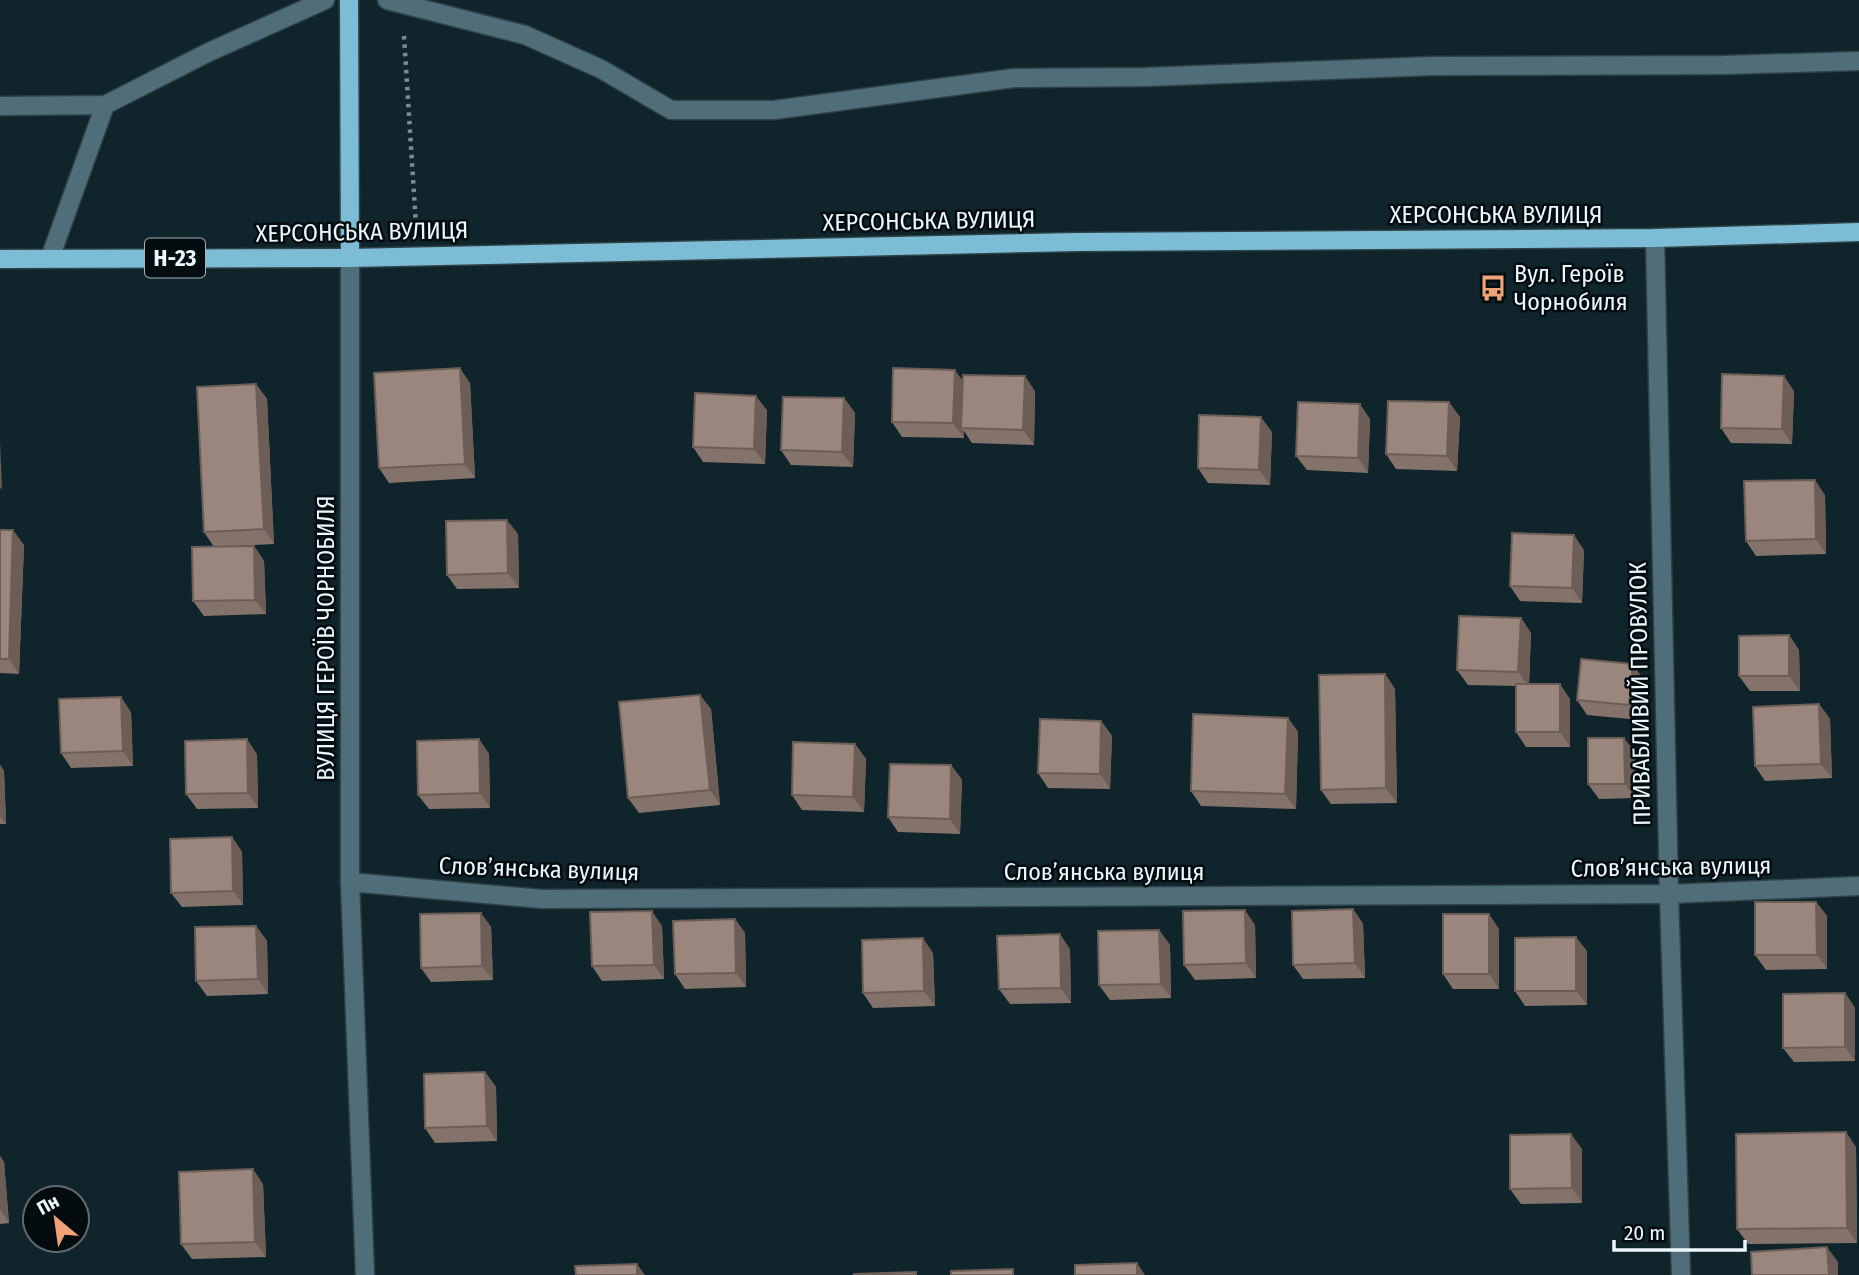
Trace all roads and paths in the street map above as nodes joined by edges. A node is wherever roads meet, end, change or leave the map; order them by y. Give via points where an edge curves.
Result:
1 (325, 0) edge
2 (349, 0) edge
3 (394, 2) edge
4 (1859, 61) edge
5 (105, 105) junction
6 (0, 106) edge
7 (1859, 232) edge
8 (1655, 239) junction
9 (418, 257) junction
10 (50, 258) junction
11 (350, 258) junction
12 (0, 259) edge
13 (351, 882) junction
14 (1859, 886) edge
15 (1670, 894) junction
16 (365, 1275) edge
17 (1681, 1275) edge

1 - 5 street
2 - 11 main road, ВУЛИЦЯ ГЕРОЇВ ЧОРНОБИЛЯ
3 - 4 street via 525,35 601,69 671,110 774,110 1014,78 1433,66
3 - 9 path
5 - 6 street
5 - 10 street
7 - 8 main road, ХЕРСОНСЬКА ВУЛИЦЯ
8 - 9 main road, ХЕРСОНСЬКА ВУЛИЦЯ via 1078,242
8 - 15 street, ПРИВАБЛИВИЙ ПРОВУЛОК
9 - 11 main road, ХЕРСОНСЬКА ВУЛИЦЯ
10 - 11 main road, ХЕРСОНСЬКА ВУЛИЦЯ / Н-23
10 - 12 main road, ХЕРСОНСЬКА ВУЛИЦЯ / Н-23
11 - 13 street, ВУЛИЦЯ ГЕРОЇВ ЧОРНОБИЛЯ
13 - 15 street, Словʼянська вулиця via 542,899
13 - 16 street, ВУЛИЦЯ ГЕРОЇВ ЧОРНОБИЛЯ
14 - 15 street, Словʼянська вулиця
15 - 17 street, ПРИВАБЛИВИЙ ПРОВУЛОК

